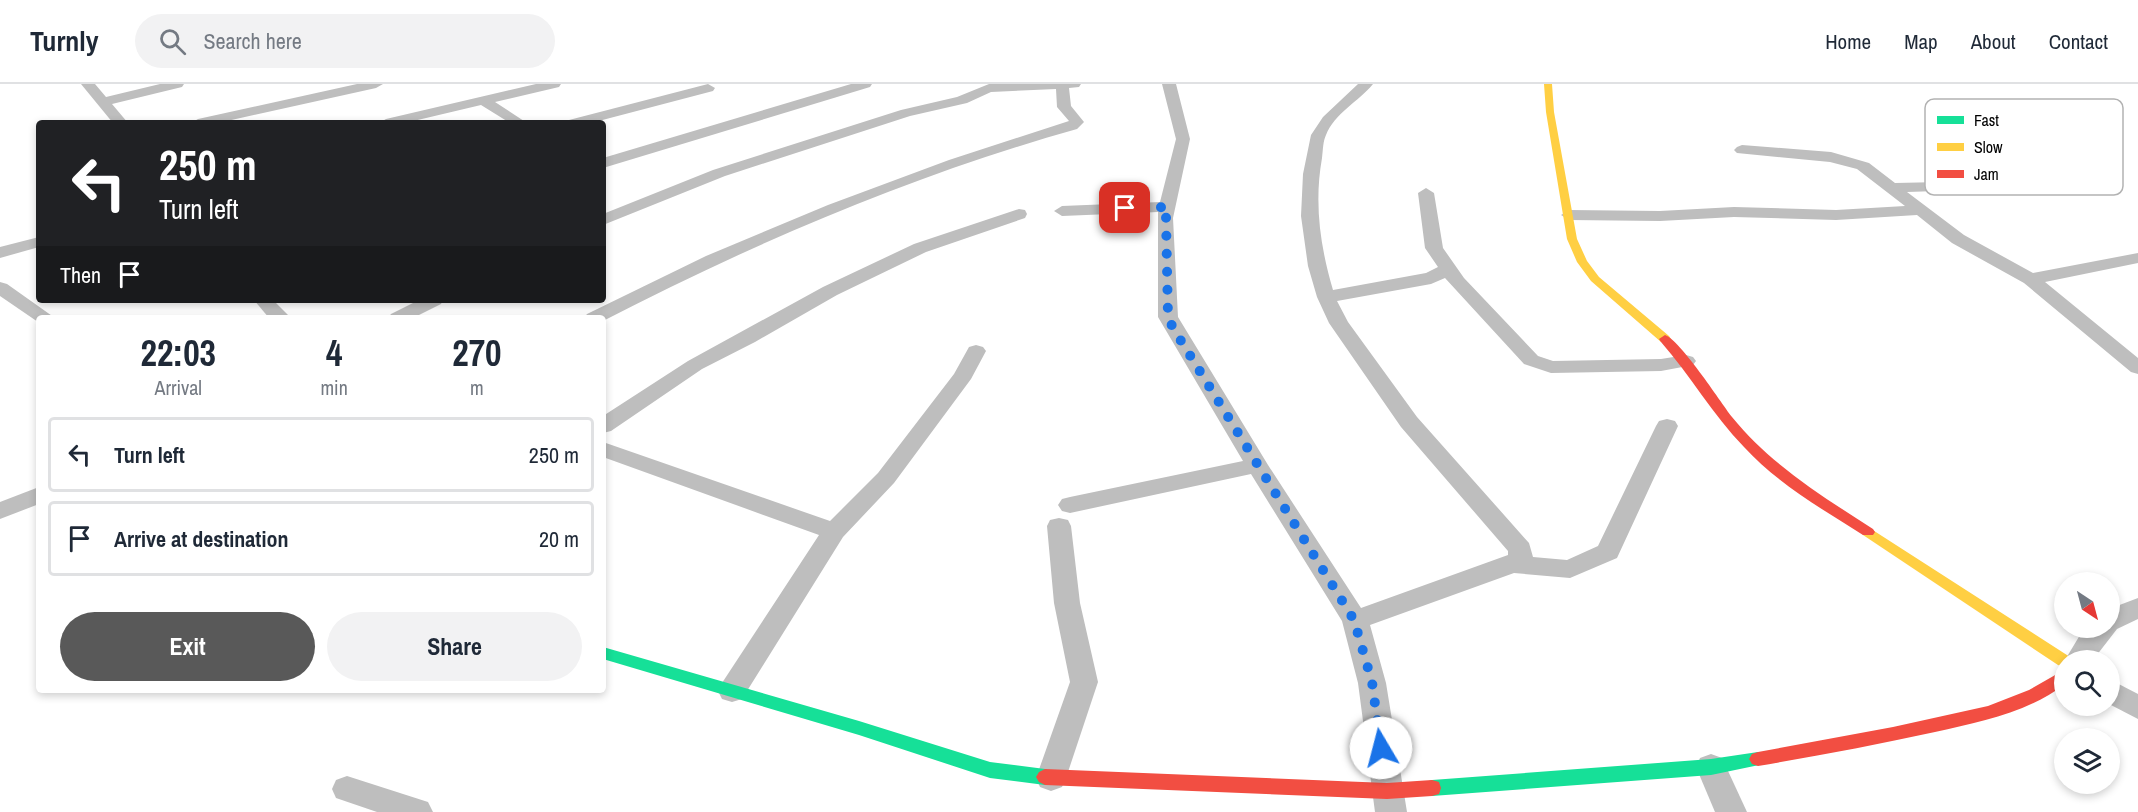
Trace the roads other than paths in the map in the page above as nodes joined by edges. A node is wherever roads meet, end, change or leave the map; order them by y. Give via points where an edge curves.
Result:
1 (88, 84) edge
2 (177, 84) edge
3 (376, 84) edge
4 (554, 84) edge
5 (865, 84) edge
6 (1066, 84) edge
7 (1169, 84) edge
8 (1366, 84) edge
9 (1548, 84) edge
10 (708, 87) dead end
11 (484, 101) junction
12 (102, 102) junction
13 (118, 120) edge
14 (212, 120) edge
15 (399, 120) edge
16 (515, 120) edge
17 (585, 120) edge
18 (1742, 150) dead end
19 (606, 162) edge
20 (1925, 187) edge
21 (1891, 188) junction
22 (1426, 193) dead end
23 (1168, 207) junction
24 (1921, 210) junction
25 (1062, 211) dead end
26 (1019, 214) dead end
27 (1569, 215) junction
28 (606, 219) edge
29 (36, 244) edge
30 (0, 253) edge
31 (2138, 258) edge
32 (1449, 269) junction
33 (2030, 279) junction
34 (0, 288) edge
35 (1326, 297) junction
36 (266, 303) edge
37 (428, 303) edge
38 (40, 315) edge
39 (278, 315) edge
40 (404, 315) edge
41 (600, 315) edge
42 (976, 351) dead end
43 (1686, 361) junction
44 (2138, 368) edge
45 (606, 424) edge
46 (1667, 426) dead end
47 (606, 450) edge
48 (1257, 465) junction
49 (36, 496) edge
50 (0, 511) edge
51 (834, 531) junction
52 (1513, 564) junction
53 (2138, 608) edge
54 (2120, 615) edge
55 (1354, 620) junction
56 (2094, 638) edge
57 (2085, 650) edge
58 (606, 654) edge
59 (2054, 654) edge
60 (2054, 684) edge
61 (732, 691) junction
62 (2120, 697) edge
63 (2138, 708) edge
64 (1711, 767) junction
65 (1051, 778) junction
66 (347, 789) dead end
67 (1389, 802) edge
68 (417, 812) edge
69 (1731, 812) edge

1 - 12 street
2 - 12 street
3 - 14 street
4 - 11 street
5 - 19 street
6 - 28 street via 988,88 962,100 906,113 719,173
6 - 41 street via 1064,107 1077,122 1072,126 1004,146 816,214
7 - 23 street via 1183,139
8 - 35 street via 1318,135 1309,216
9 - 27 street
10 - 17 street
11 - 15 street
11 - 16 street
12 - 13 street
18 - 21 street via 1845,160 1863,166
20 - 21 street
21 - 24 street
22 - 32 street via 1434,248
23 - 25 street
23 - 48 street via 1168,317
24 - 27 street via 1836,215
24 - 33 street via 1959,239
26 - 45 street via 920,248 830,291 695,365
27 - 43 street via 1572,239 1594,279
29 - 30 street
31 - 33 street
32 - 35 street via 1431,278
32 - 43 street via 1464,291 1539,364 1573,367
33 - 44 street
34 - 38 street
35 - 52 street via 1339,323 1409,422 1520,549 1521,558
36 - 39 street
37 - 40 street
42 - 51 street via 964,375 886,478
43 - 59 street via 1728,420 1779,473
46 - 52 street via 1608,552 1570,569
47 - 51 street
48 - 55 street
48 - 65 street via 1064,515 1067,603 1084,681
49 - 50 street
51 - 61 street
52 - 55 street
53 - 54 street
55 - 67 street via 1372,682
56 - 57 street
58 - 61 street
60 - 64 street via 2012,707 1908,731
61 - 65 street via 990,770
62 - 63 street
64 - 67 street
64 - 69 street
65 - 67 street
66 - 68 street

